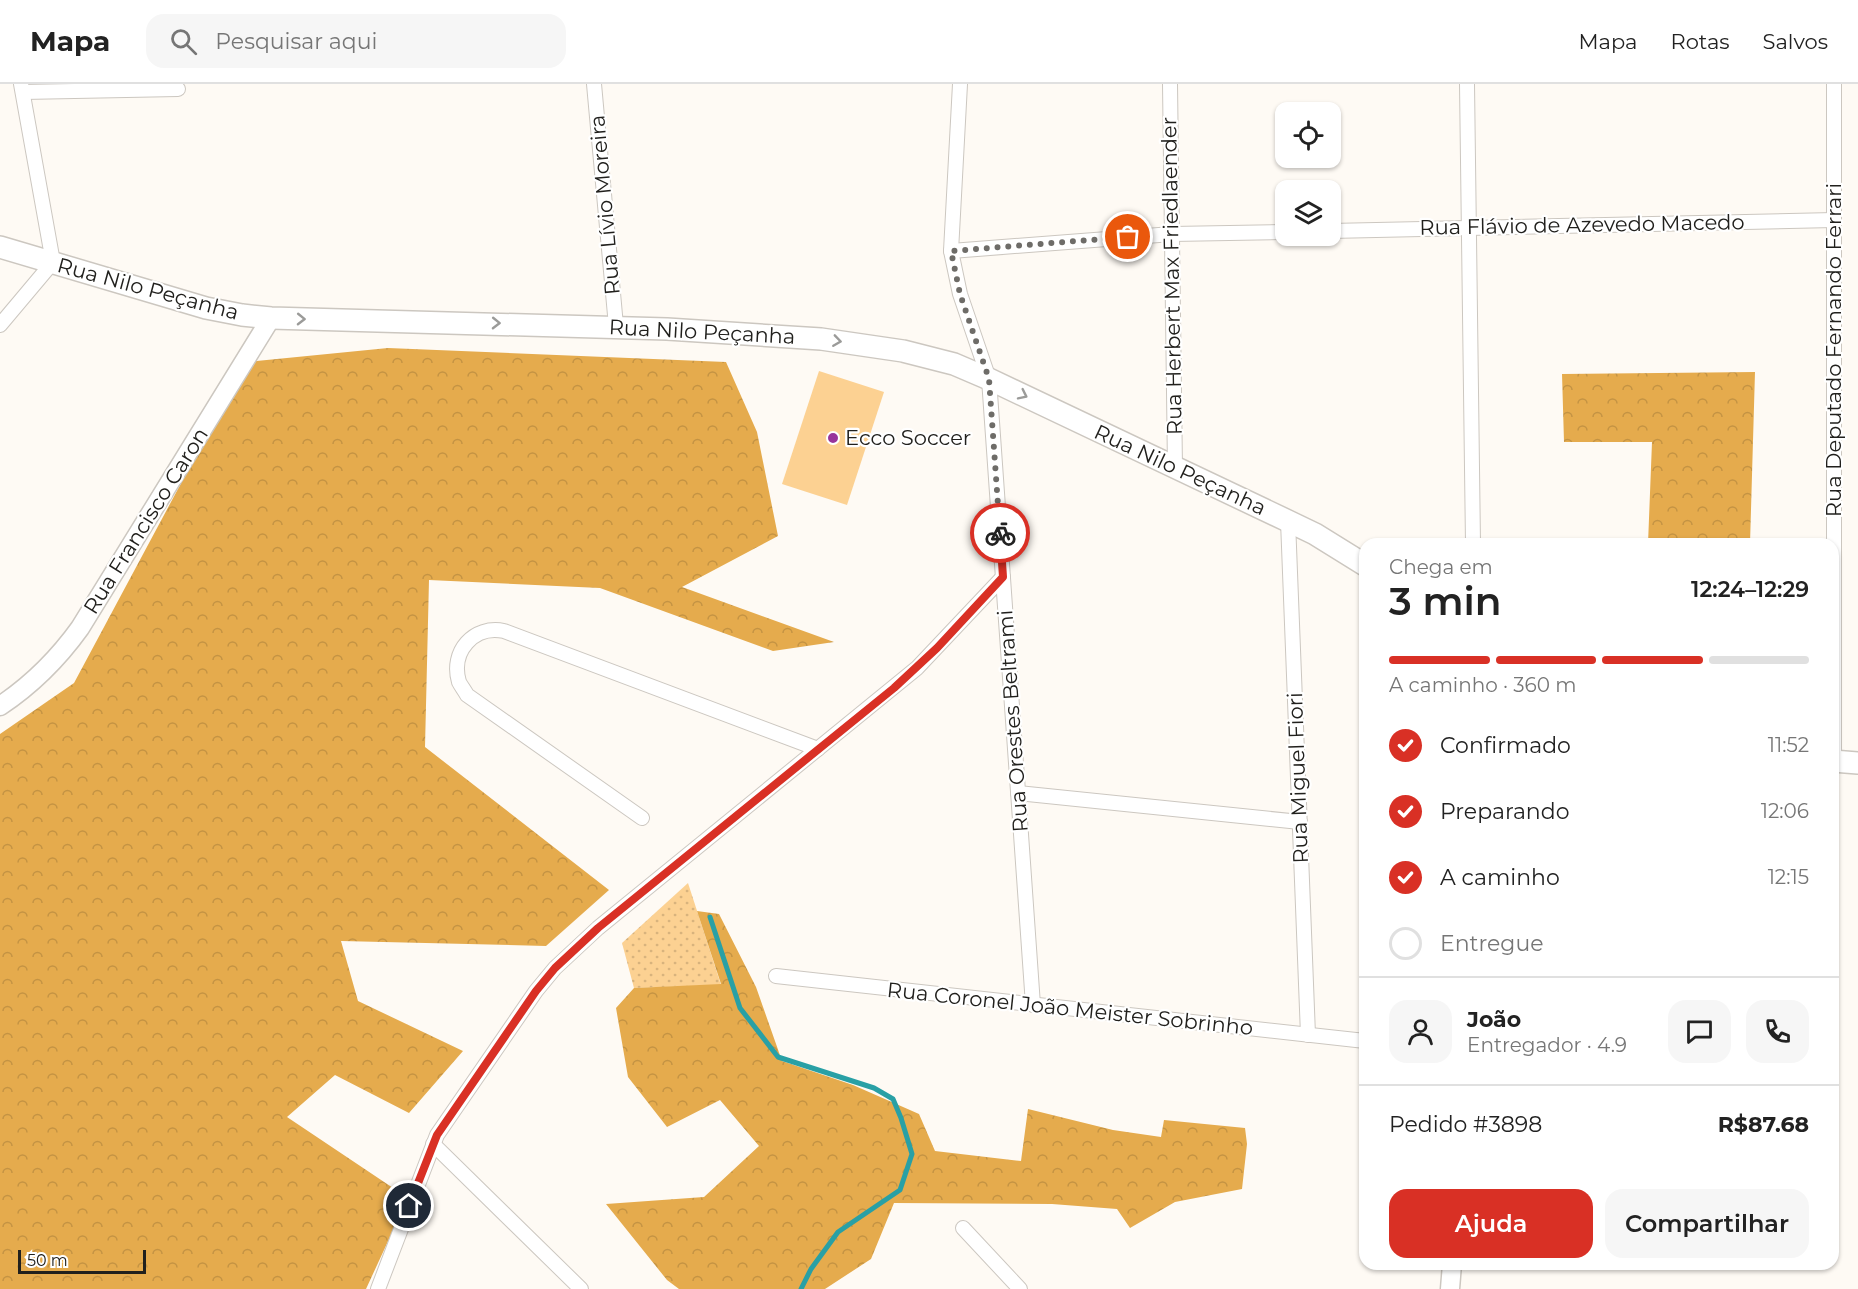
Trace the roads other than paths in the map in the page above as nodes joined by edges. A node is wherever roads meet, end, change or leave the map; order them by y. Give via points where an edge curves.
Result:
1 (594, 84) edge
2 (960, 84) edge
3 (1170, 84) edge
4 (1467, 84) edge
5 (1834, 84) edge
6 (22, 88) edge
7 (178, 89) dead end
8 (1834, 220) junction
9 (1469, 228) junction
10 (1341, 231) edge
11 (1275, 232) edge
12 (1172, 234) junction
13 (0, 247) edge
14 (951, 251) junction
15 (53, 262) junction
16 (271, 318) junction
17 (0, 325) edge
18 (616, 326) junction
19 (989, 379) junction
20 (1175, 468) junction
21 (1288, 521) junction
22 (1473, 538) edge
23 (1834, 538) edge
24 (1359, 561) edge
25 (1003, 577) junction
26 (0, 706) edge
27 (818, 749) junction
28 (1839, 761) edge
29 (1858, 763) edge
30 (1018, 793) junction
31 (642, 818) dead end
32 (1300, 822) junction
33 (776, 976) dead end
34 (1033, 1005) junction
35 (1308, 1035) junction
36 (1359, 1040) edge
37 (433, 1144) junction
38 (963, 1228) dead end
39 (1452, 1270) edge
40 (378, 1289) edge
41 (581, 1289) edge
42 (1020, 1289) edge
43 (1450, 1289) edge

1 - 18 street, Rua Lívio Moreira
2 - 14 street, Rua Orestes Beltrami
3 - 12 street, Rua Herbert Max Friedlaender
4 - 9 street
5 - 8 street, Rua Deputado Fernando Ferrari
6 - 7 street
6 - 15 street
8 - 9 street, Rua Flávio de Azevedo Macedo
8 - 23 street, Rua Deputado Fernando Ferrari
9 - 10 street, Rua Flávio de Azevedo Macedo
9 - 22 street
11 - 12 street
12 - 14 street
12 - 20 street, Rua Herbert Max Friedlaender
13 - 15 main road, Rua Nilo Peçanha
14 - 19 street, Rua Orestes Beltrami via 960,294
15 - 16 main road, Rua Nilo Peçanha via 224,313
15 - 17 street
16 -> 18 main road, Rua Nilo Peçanha
16 - 26 street, Rua Francisco Caron via 80,628 50,666
18 -> 19 main road, Rua Nilo Peçanha via 783,336 871,346 931,357
19 -> 20 main road, Rua Nilo Peçanha
19 - 25 street, Rua Orestes Beltrami
20 - 21 main road, Rua Nilo Peçanha
21 - 24 main road, Rua Nilo Peçanha
21 - 32 street, Rua Miguel Fiori
25 - 27 street via 917,668
25 - 30 street, Rua Orestes Beltrami
27 - 31 street via 504,631 493,629 468,640 460,652 458,668 459,682 467,695
27 - 37 street via 598,928 555,968
28 - 29 main road
30 - 32 street
30 - 34 street, Rua Orestes Beltrami
32 - 35 street, Rua Miguel Fiori
33 - 34 street, Rua Coronel João Meister Sobrinho
34 - 35 street, Rua Coronel João Meister Sobrinho
35 - 36 street, Rua Coronel João Meister Sobrinho
37 - 40 street
37 - 41 street
38 - 42 street
39 - 43 street

